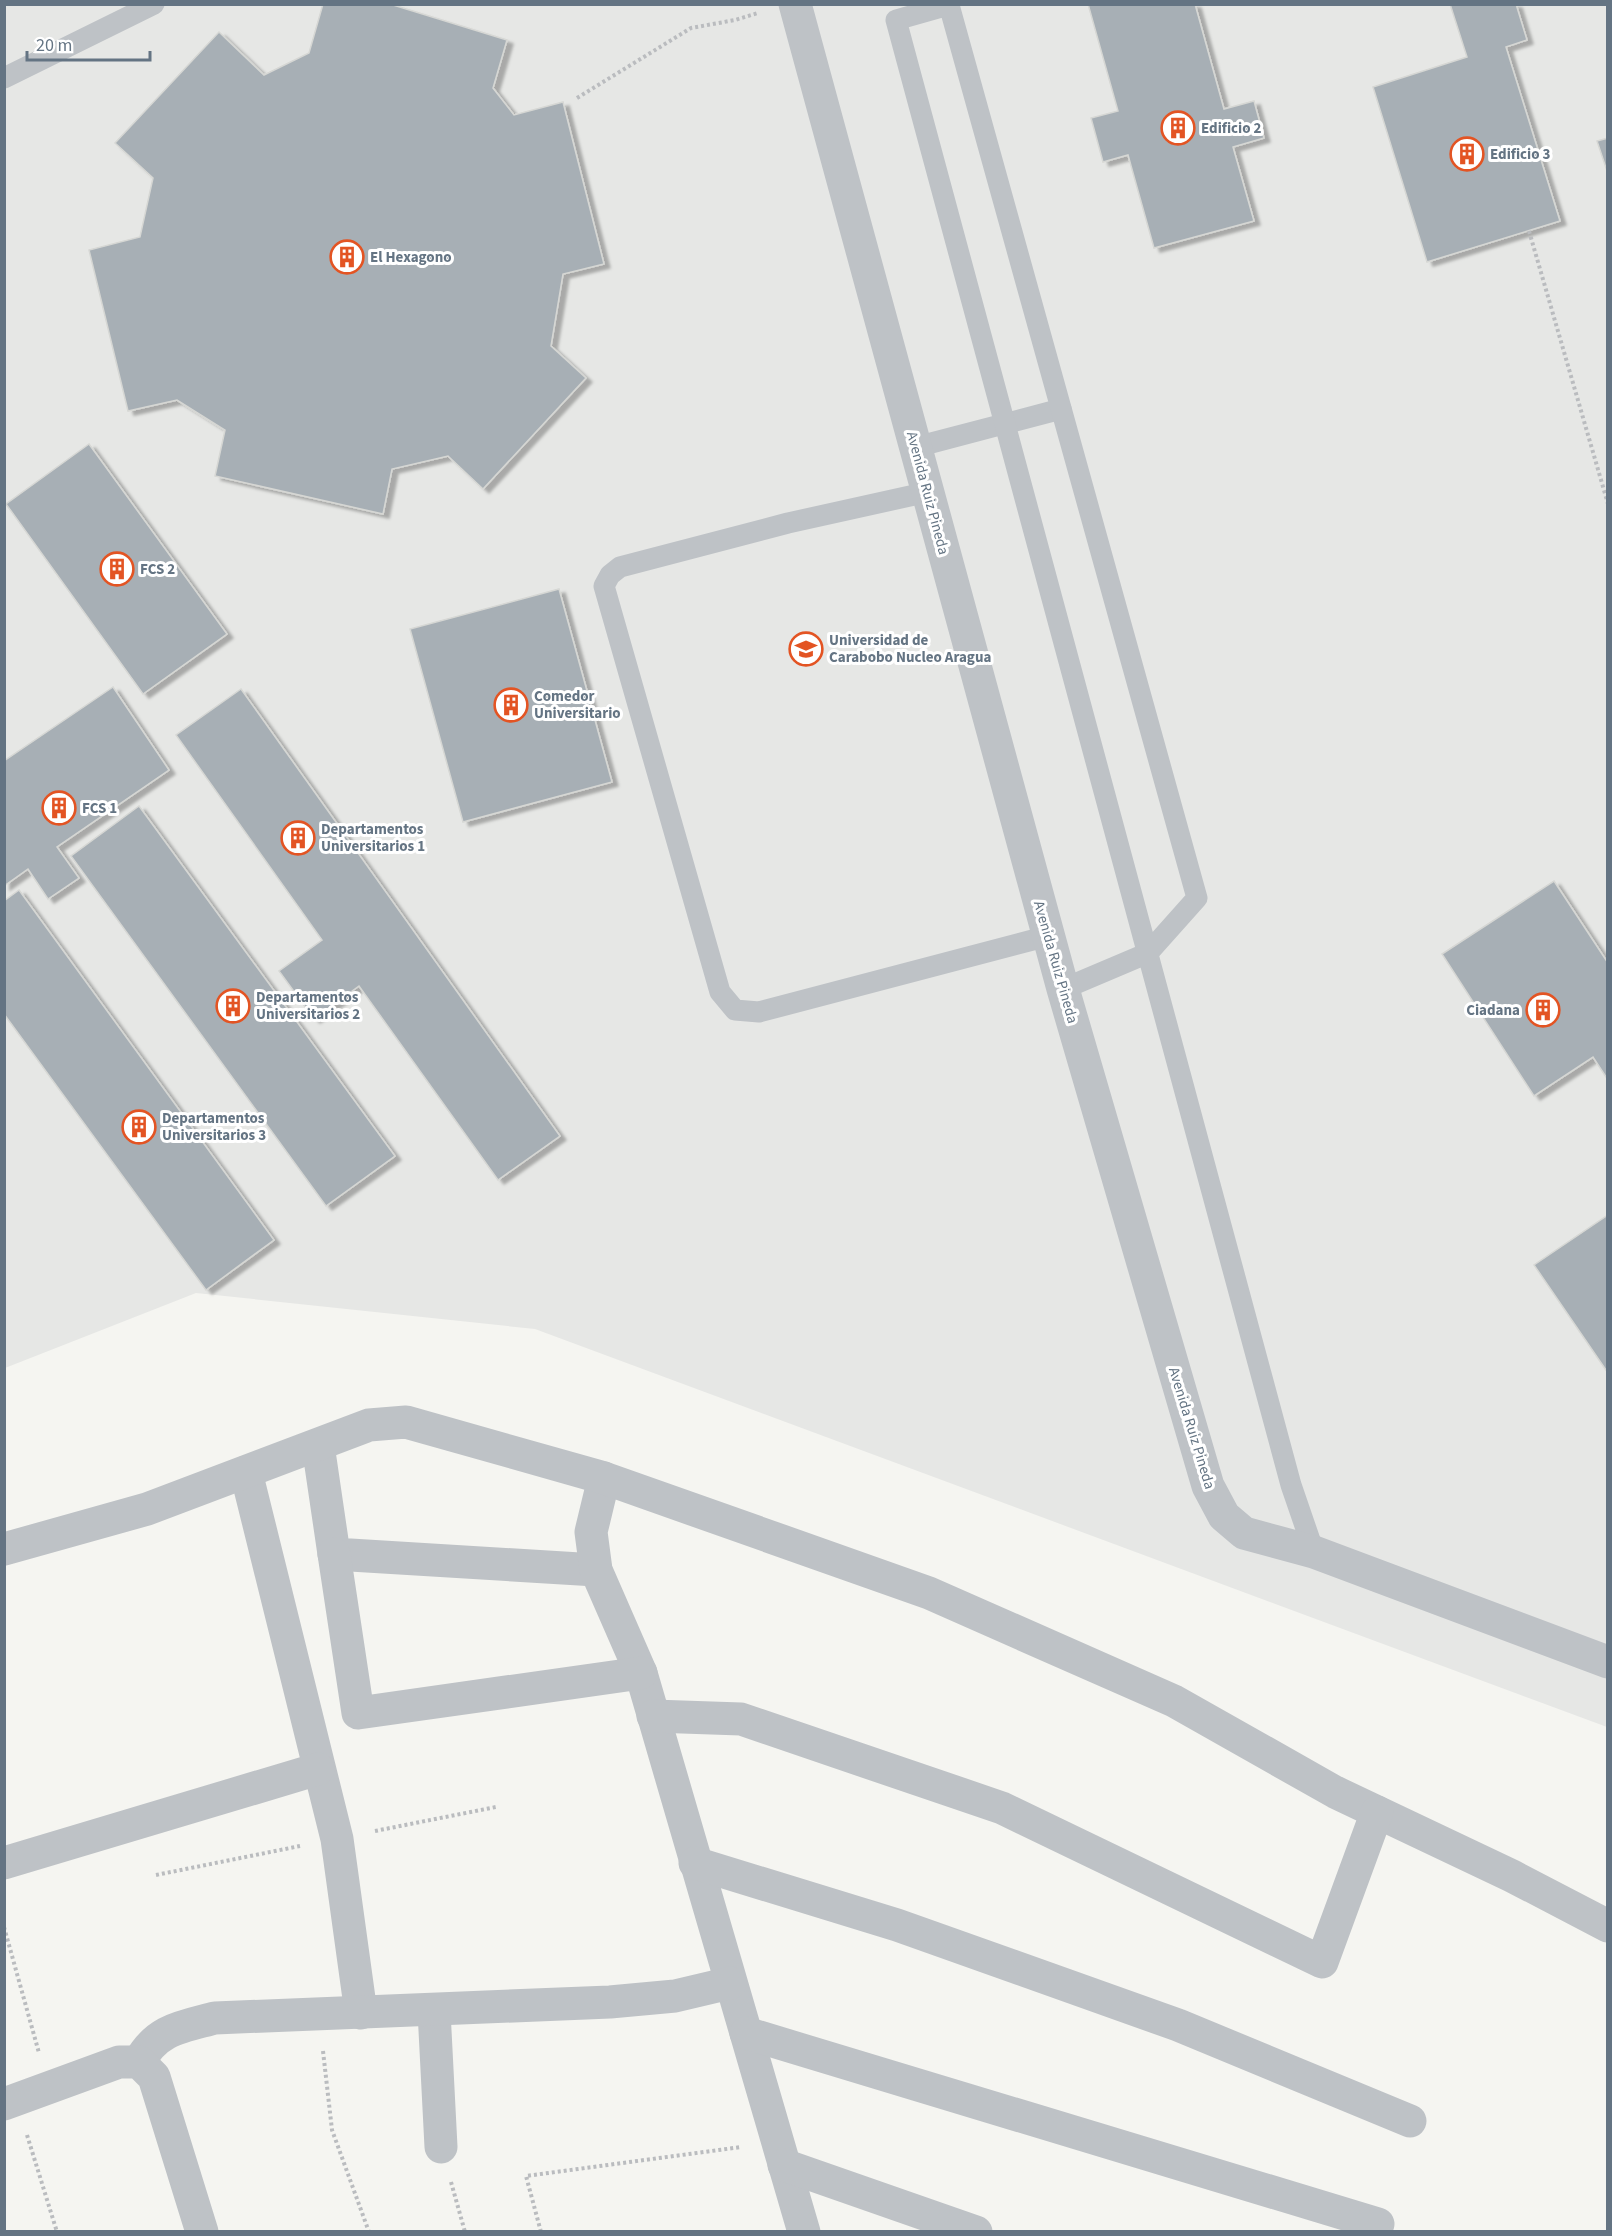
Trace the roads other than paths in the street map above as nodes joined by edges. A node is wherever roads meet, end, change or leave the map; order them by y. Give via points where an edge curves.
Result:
1 (154, 4) edge
2 (780, 8) edge
3 (4, 78) edge
4 (1061, 408) junction
5 (1005, 422) junction
6 (916, 447) junction
7 (928, 492) junction
8 (1048, 936) junction
9 (1148, 953) junction
10 (1063, 989) junction
11 (318, 1445) junction
12 (246, 1472) junction
13 (604, 1478) junction
14 (4, 1549) edge
15 (1314, 1552) junction
16 (334, 1554) junction
17 (596, 1570) junction
18 (1608, 1662) edge
19 (641, 1673) junction
20 (653, 1716) junction
21 (318, 1769) junction
22 (1377, 1812) junction
23 (4, 1863) edge
24 (695, 1863) junction
25 (1608, 1926) edge
26 (730, 1983) junction
27 (434, 2011) junction
28 (361, 2013) junction
29 (746, 2033) junction
30 (139, 2062) junction
31 (10, 2102) edge
32 (1410, 2121) dead end
33 (441, 2147) road end
34 (781, 2153) junction
35 (1378, 2224) dead end
36 (202, 2232) edge
37 (804, 2232) edge
38 (976, 2232) edge

1 - 3 lane
2 - 6 street, Avenida Ruiz Pineda
4 - 5 lane
4 - 5 lane via 949,5 896,20
4 - 9 lane via 1197,898
5 - 6 lane
5 - 9 lane
6 - 7 street, Avenida Ruiz Pineda
7 - 8 street, Avenida Ruiz Pineda
7 - 8 lane via 788,523 620,567 604,586 720,992 735,1010 759,1012
8 - 10 street, Avenida Ruiz Pineda
9 - 10 lane
9 - 15 lane via 1291,1485
10 - 15 street, Avenida Ruiz Pineda via 1208,1486 1224,1516 1244,1533
11 - 12 street
11 - 13 street via 369,1425 406,1422
11 - 16 street
12 - 14 street via 147,1509
12 - 21 street
13 - 17 street via 591,1532
13 - 22 street via 929,1593 1174,1701
15 - 18 street, Avenida Ruiz Pineda
16 - 17 street
16 - 19 street via 358,1713
17 - 19 street
19 - 20 street
20 - 22 street via 741,1719 1002,1808 1322,1962
20 - 24 street
21 - 23 street
21 - 28 street via 337,1839
22 - 25 street
24 - 26 street
24 - 32 street via 897,1925 1178,2025
26 - 27 street via 675,1996
26 - 29 street
27 - 28 street
27 - 33 street
28 - 30 street via 215,2018 174,2029 148,2045
29 - 34 street
29 - 35 street
30 - 31 street via 119,2062
30 - 36 street via 154,2077
34 - 37 street
34 - 38 street

